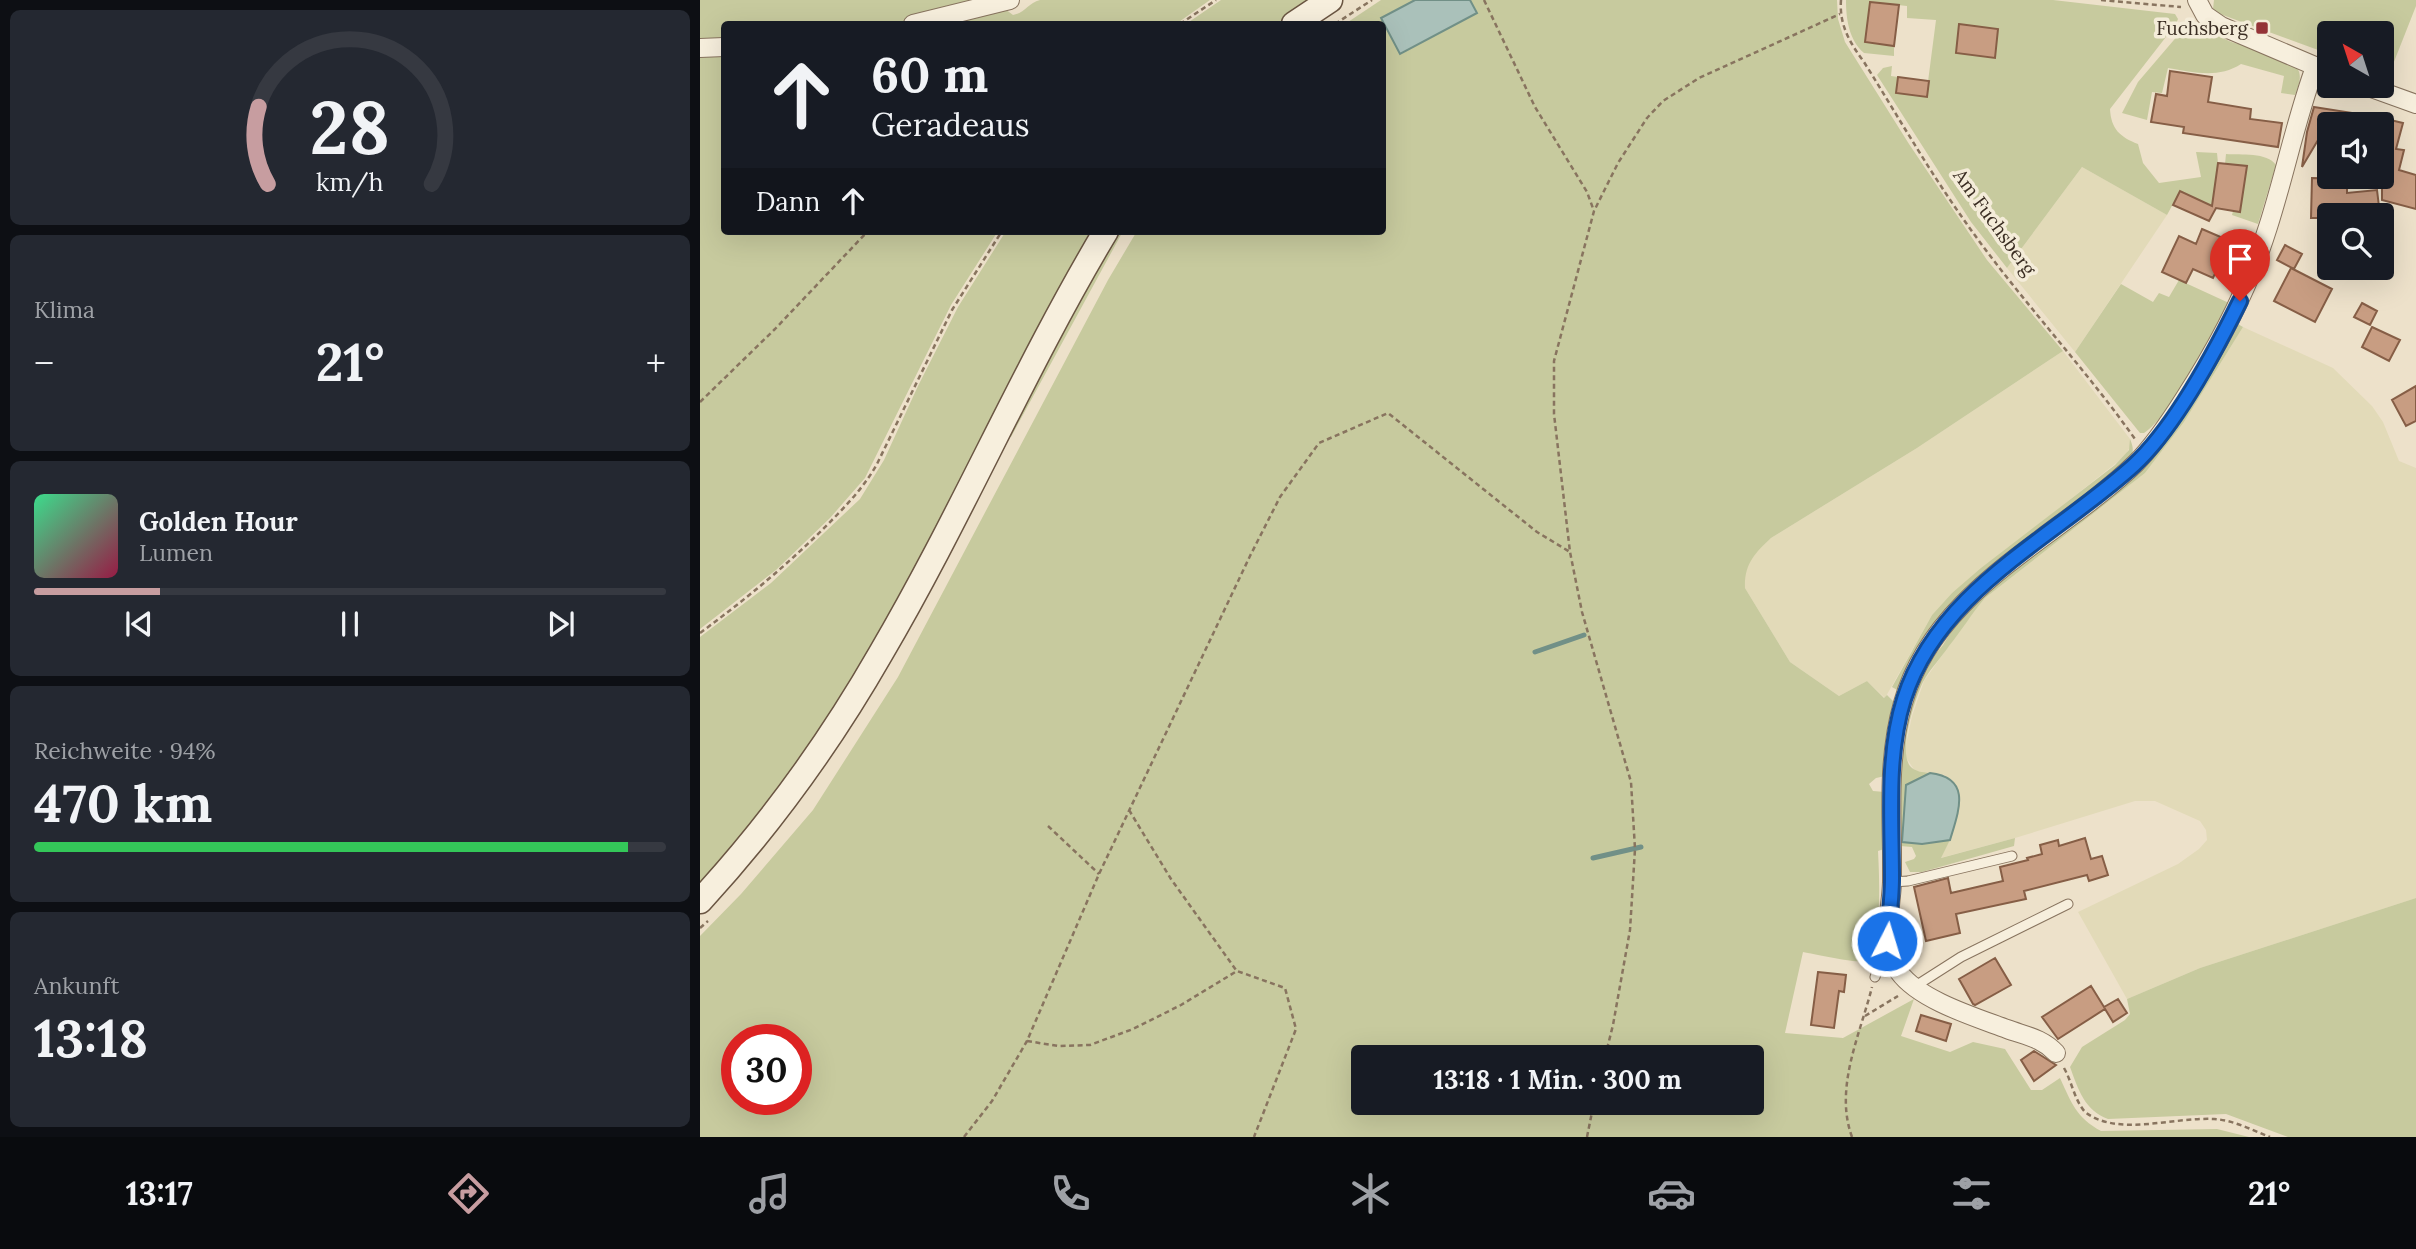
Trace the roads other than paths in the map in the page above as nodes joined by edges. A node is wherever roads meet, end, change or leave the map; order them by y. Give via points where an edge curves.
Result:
1 (1010, 0) edge
2 (1330, 0) edge
3 (2198, 2) edge
4 (925, 21) edge
5 (1298, 21) edge
6 (721, 47) edge
7 (700, 48) edge
8 (2317, 67) edge
9 (2317, 78) edge
10 (2394, 96) edge
11 (2416, 104) edge
12 (1104, 235) edge
13 (2012, 856) dead end
14 (1892, 882) junction
15 (700, 901) edge
16 (2068, 904) dead end
17 (1887, 941) junction
18 (1875, 977) road end
19 (1912, 988) junction
20 (2056, 1053) road end

1 - 4 street
2 - 5 main road
3 - 8 street via 2207,17 2221,26
6 - 7 street
9 - 14 street via 2299,111 2267,231 2240,301 2183,401 2145,453 2119,477 1965,602 1948,620 1913,677 1903,701 1894,755
10 - 11 street
12 - 15 main road via 875,664 803,777
13 - 14 lane
14 - 17 street
16 - 19 lane via 1961,957
17 - 18 lane
17 - 19 street via 1892,959
19 - 20 street via 2041,1039

